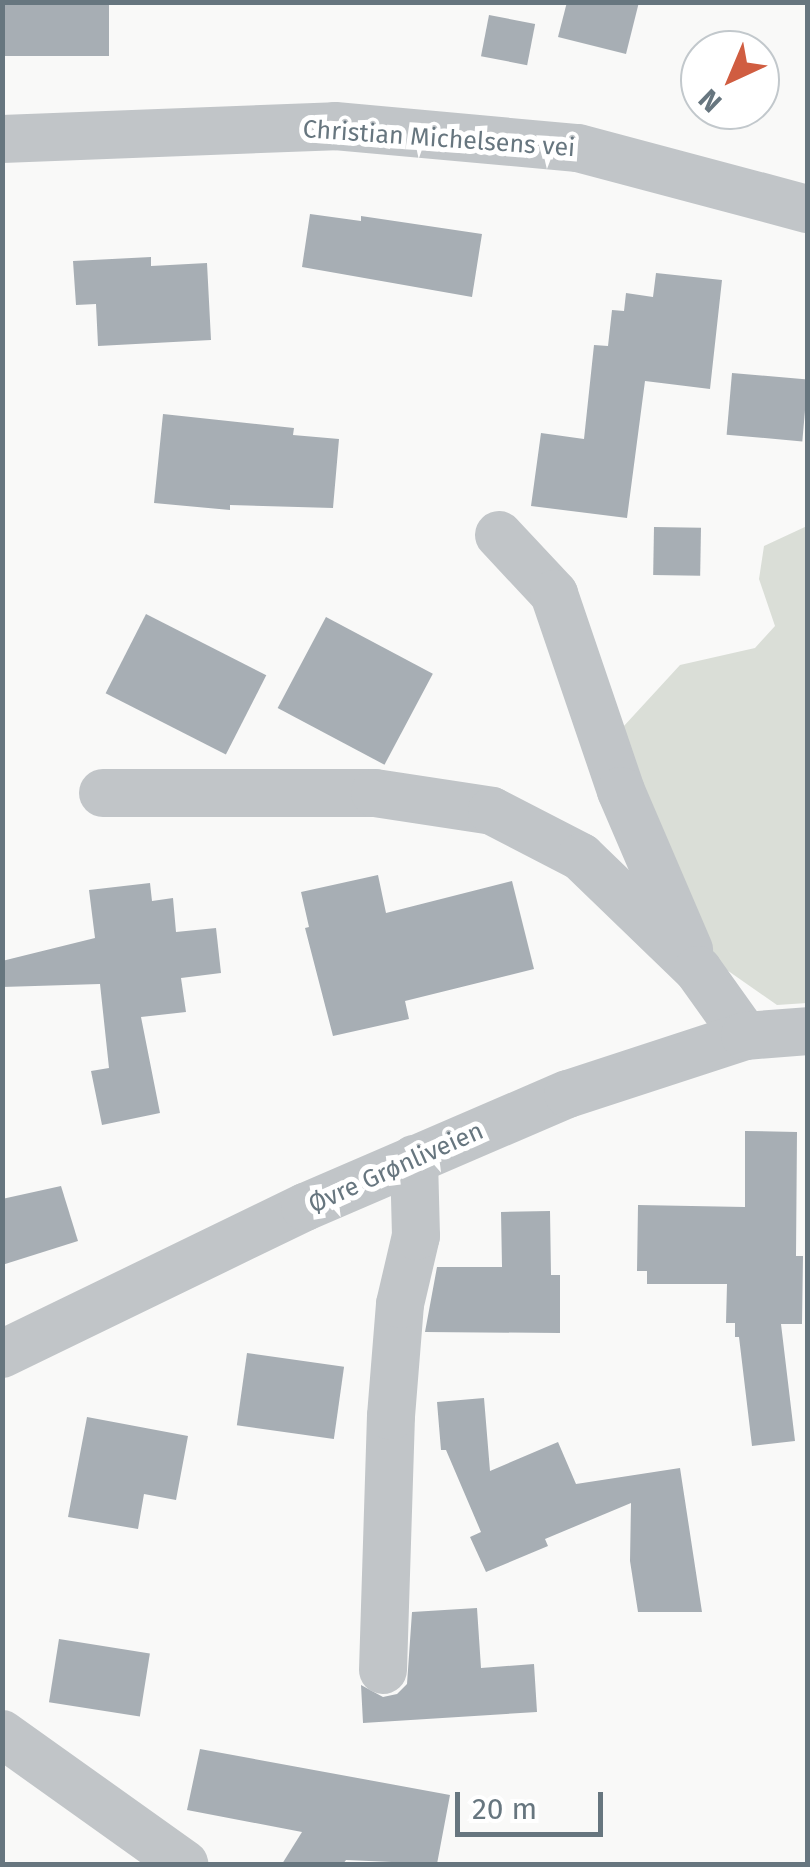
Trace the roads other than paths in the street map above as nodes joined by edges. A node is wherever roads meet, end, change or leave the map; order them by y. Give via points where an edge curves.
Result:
1 (2, 139) edge
2 (808, 209) edge
3 (499, 535) dead end
4 (103, 793) dead end
5 (698, 970) junction
6 (808, 1031) edge
7 (745, 1036) junction
8 (414, 1159) junction
9 (2, 1354) edge
10 (383, 1670) dead end
11 (2, 1734) edge
12 (184, 1864) edge

1 - 2 street, Christian Michelsens vei via 335,126 578,148
3 - 5 street via 554,594 620,791
4 - 5 street via 375,792 492,811 581,857
5 - 7 street
6 - 7 street, Øvre Grønliveien
7 - 8 street, Øvre Grønliveien via 568,1094
8 - 9 street, Øvre Grønliveien
8 - 10 street via 416,1236 400,1304 391,1416
11 - 12 street

